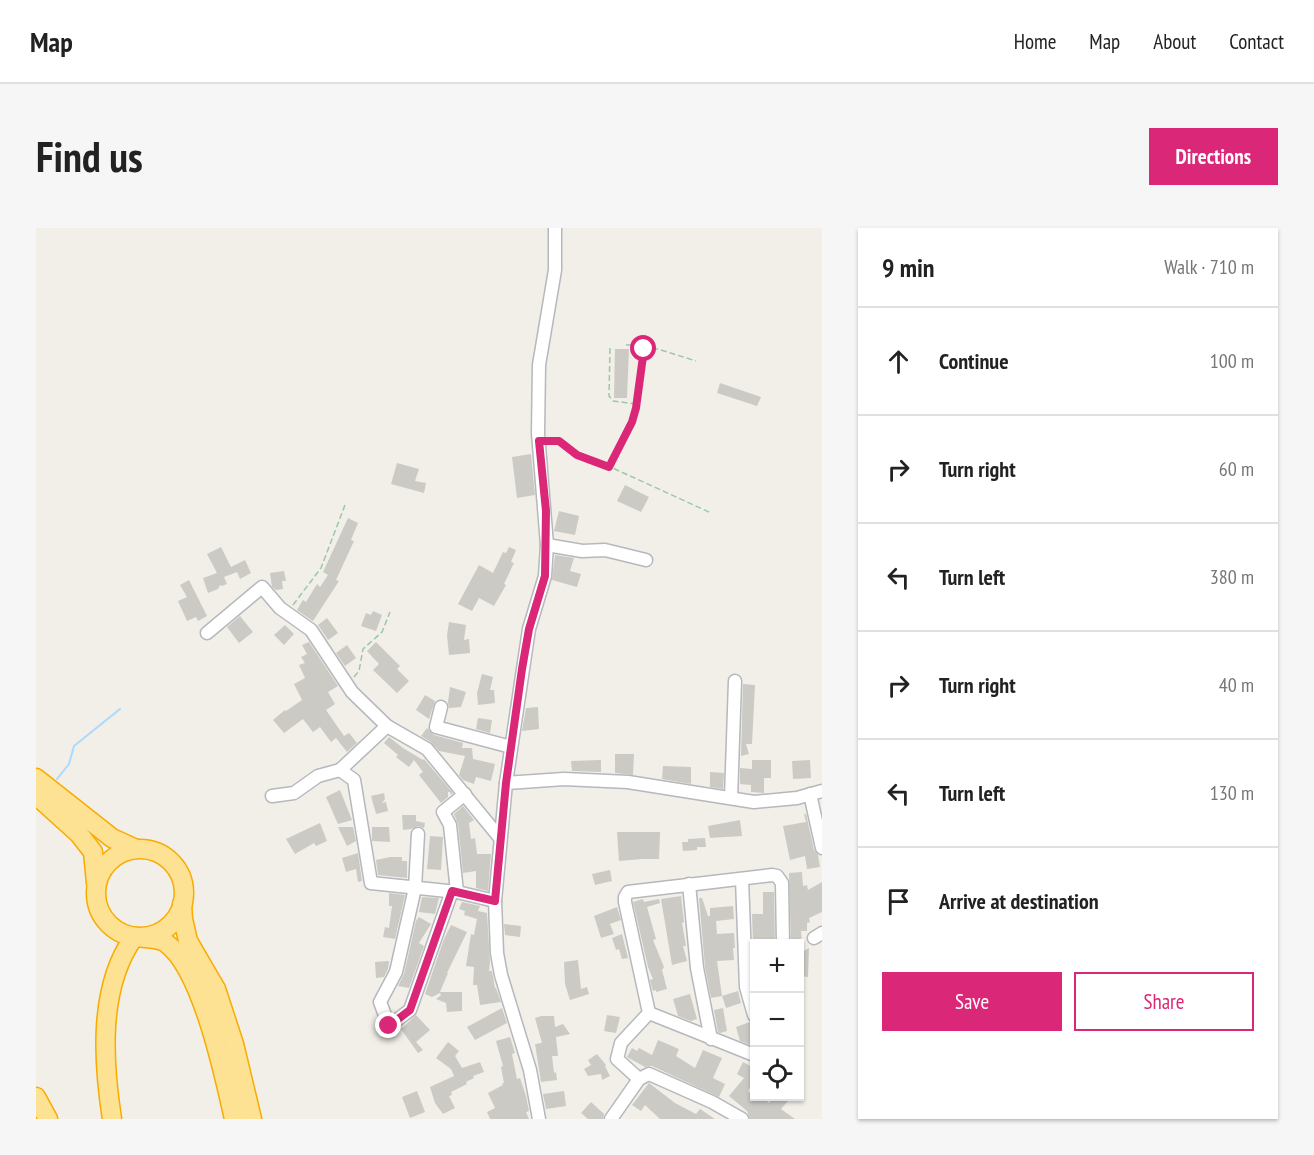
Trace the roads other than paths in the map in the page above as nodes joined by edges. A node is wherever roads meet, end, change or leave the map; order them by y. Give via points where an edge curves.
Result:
1 (555, 228) edge
2 (547, 544) junction
3 (646, 560) dead end
4 (207, 633) dead end
5 (735, 681) dead end
6 (441, 707) dead end
7 (387, 726) junction
8 (511, 747) junction
9 (340, 770) junction
10 (36, 778) edge
11 (506, 783) junction
12 (816, 793) edge
13 (465, 794) junction
14 (36, 795) edge
15 (272, 796) dead end
16 (731, 798) junction
17 (418, 834) dead end
18 (500, 838) junction
19 (134, 848) junction
20 (822, 848) edge
21 (742, 879) junction
22 (96, 883) junction
23 (688, 884) junction
24 (415, 888) junction
25 (454, 891) junction
26 (495, 901) junction
27 (182, 904) junction
28 (134, 937) junction
29 (783, 939) edge
30 (750, 1001) edge
31 (649, 1013) junction
32 (711, 1039) junction
33 (750, 1054) edge
34 (639, 1078) junction
35 (36, 1097) edge
36 (48, 1119) edge
37 (112, 1119) edge
38 (234, 1119) edge
39 (252, 1119) edge
40 (539, 1119) edge
41 (611, 1119) edge
42 (742, 1119) edge

1 - 2 street via 555,270 539,365 539,441
2 - 3 street via 582,551 605,550
2 - 8 street via 545,576 529,629
4 - 7 street via 262,587 280,608 311,630 352,692
5 - 16 street
6 - 8 street via 436,727
7 - 9 street
7 - 13 street via 427,749
8 - 11 street
9 - 15 street via 318,776 294,793
9 - 24 street via 354,780 371,883
10 - 19 highway via 112,838
11 - 16 street via 564,779 628,782
11 - 18 street
12 - 16 street via 754,802
12 - 20 street
13 - 18 street
13 - 25 street via 443,812 450,825
14 - 22 highway via 93,852
17 - 24 street
18 - 26 street
19 - 22 highway via 109,860
19 - 27 highway via 164,855 174,865 184,890
21 - 23 street
21 - 29 street via 772,875 780,879
21 - 30 street via 746,987
22 - 28 highway via 95,898 108,924
23 - 31 street via 634,890 625,897
23 - 32 street via 697,968
24 - 25 street
24 - 25 street via 396,972 380,1002 389,1026 410,1010
25 - 26 street
26 - 40 street via 501,975 530,1070
27 - 28 highway via 178,916 160,933
27 - 39 highway via 188,941 216,989 234,1044
28 - 37 highway via 117,969 107,1023
28 - 38 highway via 164,942 181,959 192,979 217,1044
31 - 32 street
31 - 34 street via 619,1048 617,1059
32 - 33 street
34 - 41 street
34 - 42 street via 655,1076
35 - 36 highway

